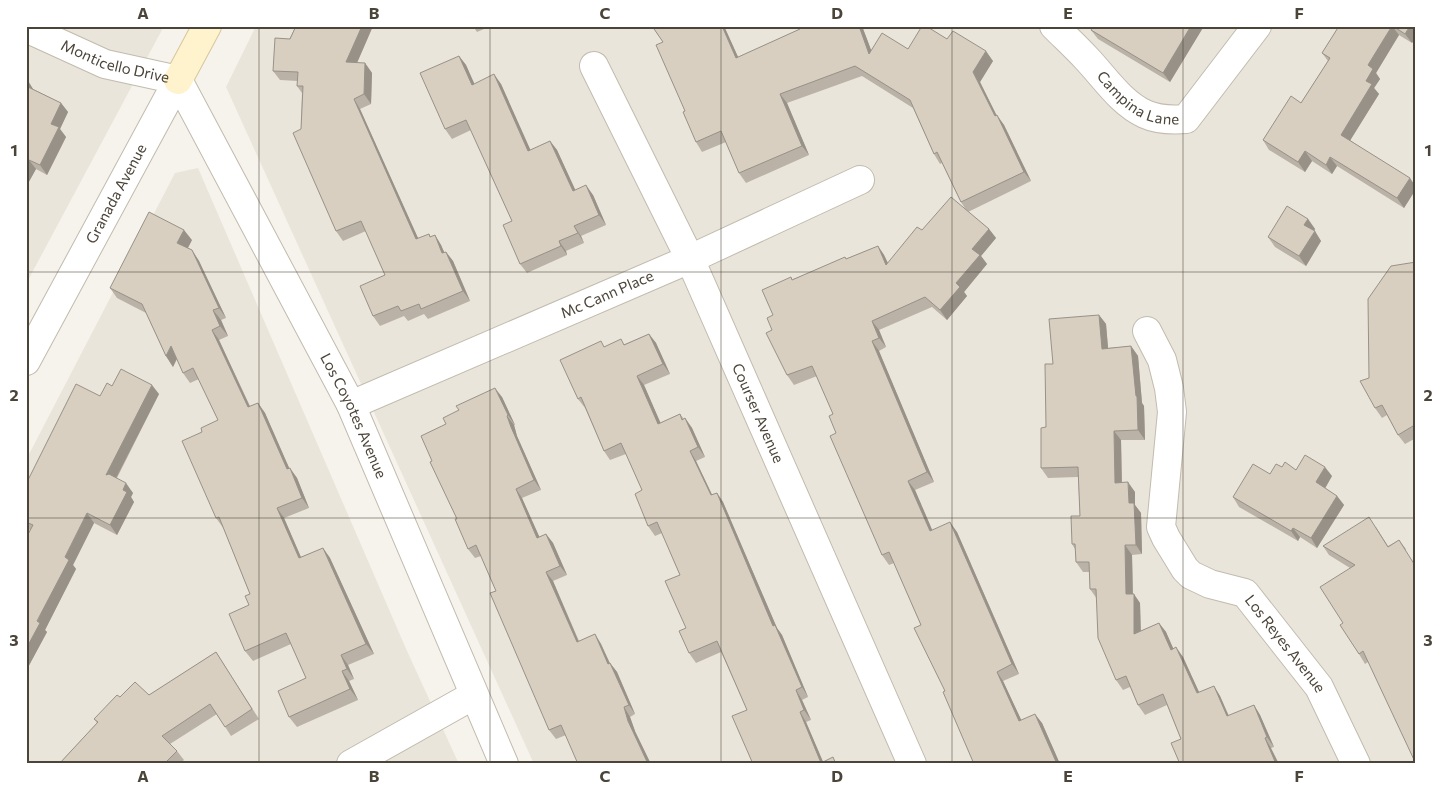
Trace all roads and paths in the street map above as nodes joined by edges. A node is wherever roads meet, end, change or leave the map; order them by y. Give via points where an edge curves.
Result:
1 (207, 26) edge
2 (1054, 26) edge
3 (1257, 26) edge
4 (26, 28) edge
5 (594, 66) dead end
6 (178, 80) junction
7 (860, 180) dead end
8 (690, 259) junction
9 (1147, 332) dead end
10 (26, 361) edge
11 (351, 405) junction
12 (474, 695) junction
13 (351, 764) edge
14 (504, 764) edge
15 (912, 764) edge
16 (1356, 764) edge

1 - 6 street, Granada Avenue
2 - 3 street, Campina Lane via 1134,108 1147,115 1172,120 1186,119
4 - 6 street, Monticello Drive via 106,64
5 - 8 street, Courser Avenue
6 - 10 street, Granada Avenue
6 - 11 street, Los Coyotes Avenue
7 - 8 street, Mc Cann Place
8 - 11 street, Mc Cann Place
8 - 15 street, Courser Avenue
9 - 16 street, Los Reyes Avenue via 1162,360 1172,412 1161,527 1166,538 1191,575 1210,584 1246,593 1319,687
11 - 12 street, Los Coyotes Avenue
12 - 13 street
12 - 14 street, Los Coyotes Avenue

